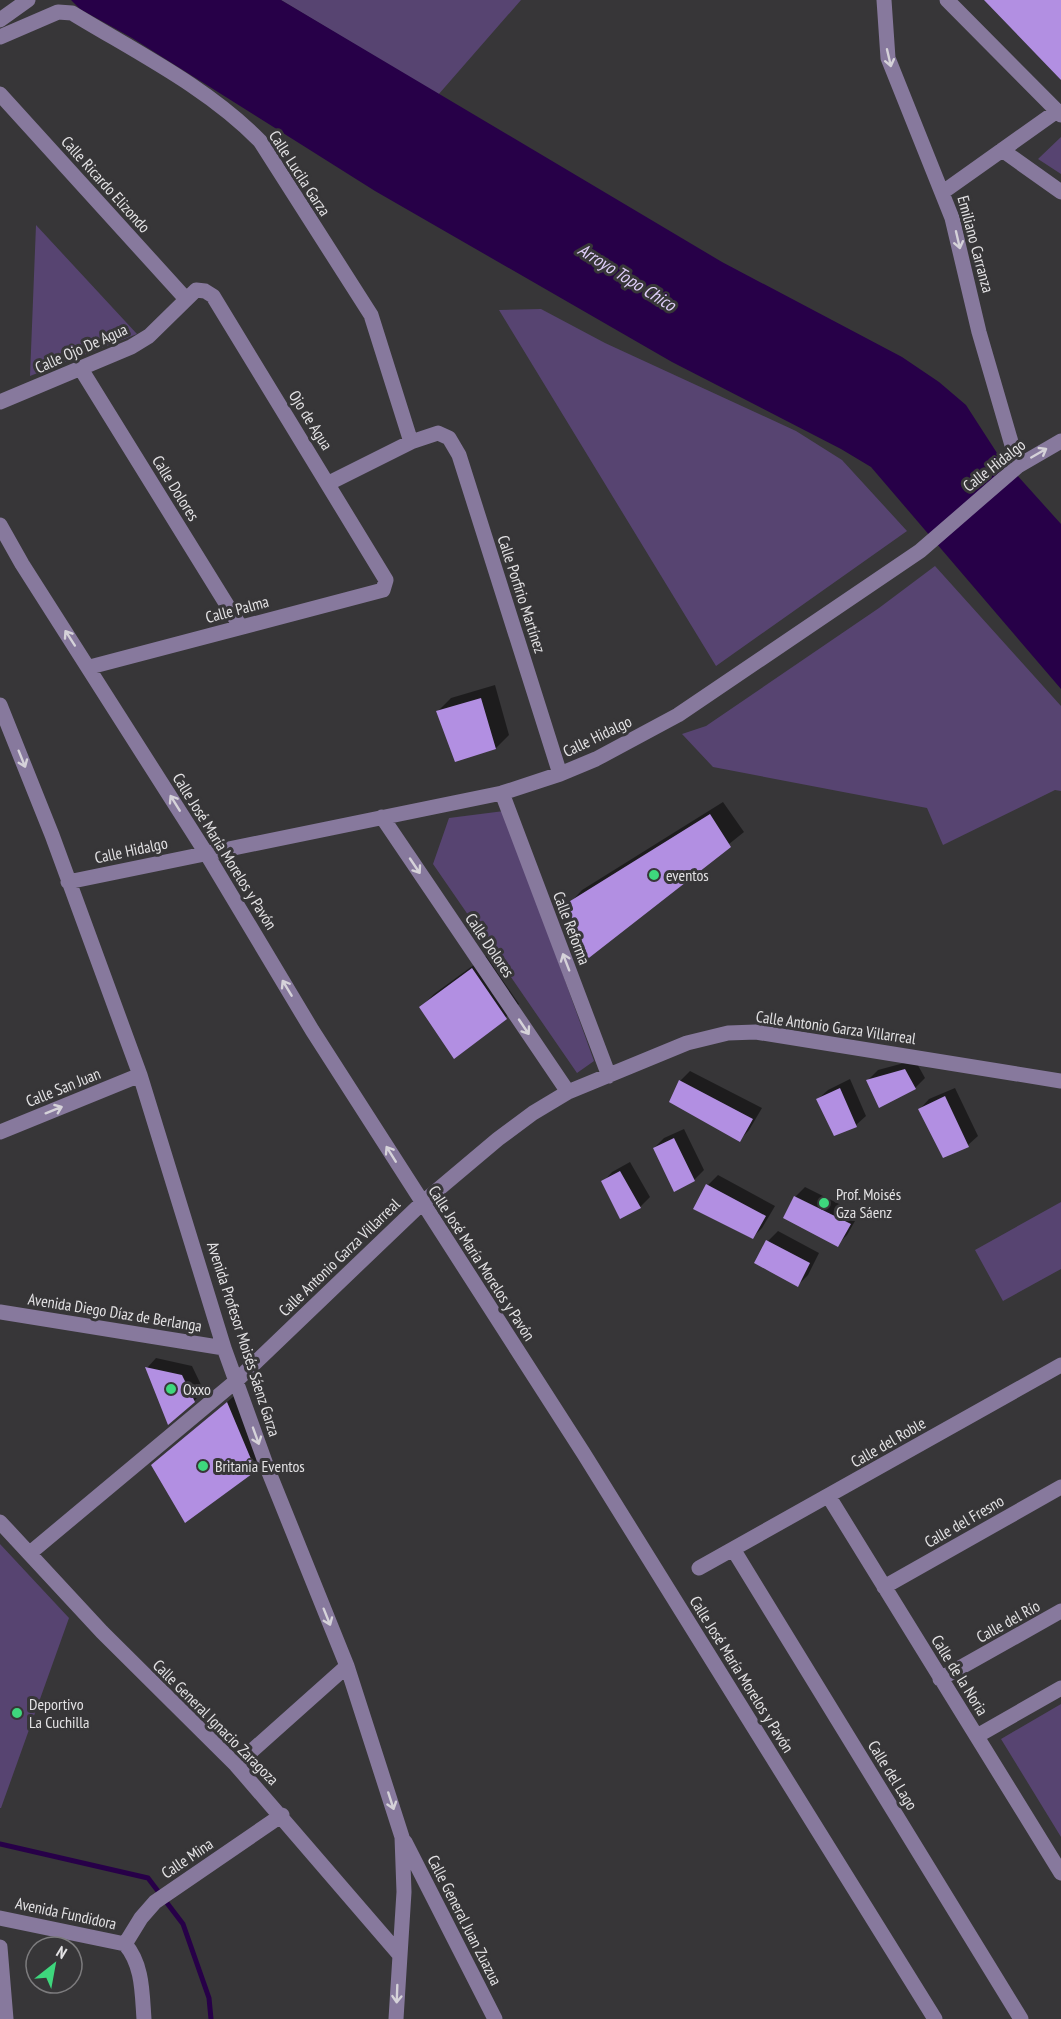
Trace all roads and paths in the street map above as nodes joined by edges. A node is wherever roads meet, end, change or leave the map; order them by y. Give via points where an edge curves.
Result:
1 (28, 0) edge
2 (884, 0) edge
3 (947, 0) edge
4 (0, 20) edge
5 (0, 38) edge
6 (0, 94) edge
7 (1059, 113) edge
8 (1002, 150) junction
9 (943, 192) junction
10 (1061, 192) edge
11 (191, 294) junction
12 (81, 369) junction
13 (0, 402) edge
14 (1061, 441) edge
15 (411, 442) junction
16 (1014, 470) junction
17 (329, 483) junction
18 (0, 525) edge
19 (386, 580) joint
20 (240, 626) junction
21 (90, 667) junction
22 (0, 705) edge
23 (560, 774) junction
24 (502, 793) junction
25 (382, 817) junction
26 (206, 853) junction
27 (68, 882) junction
28 (140, 1075) junction
29 (609, 1076) junction
30 (1061, 1081) edge
31 (568, 1092) junction
32 (0, 1132) edge
33 (422, 1203) junction
34 (0, 1312) edge
35 (224, 1348) junction
36 (1061, 1365) edge
37 (236, 1381) junction
38 (1061, 1487) edge
39 (829, 1497) junction
40 (0, 1522) edge
41 (733, 1549) junction
42 (30, 1553) junction
43 (699, 1568) dead end
44 (884, 1587) junction
45 (1061, 1611) edge
46 (347, 1666) junction
47 (940, 1678) junction
48 (1061, 1688) edge
49 (977, 1736) junction
50 (237, 1765) junction
51 (282, 1815) junction
52 (402, 1836) junction
53 (1061, 1873) edge
54 (0, 1918) edge
55 (125, 1944) junction
56 (0, 1947) edge
57 (399, 1954) junction
58 (6, 2019) edge
59 (144, 2019) edge
60 (396, 2019) edge
61 (495, 2019) edge
62 (934, 2019) edge
63 (1022, 2019) edge

1 - 4 street
2 -> 9 street, Emiliano Carranza via 888,58
3 - 7 street
5 - 15 street, Calle Lucila Garza via 58,12 72,13 237,117 260,141 371,315
6 - 11 street, Calle Ricardo Elizondo
7 - 8 street
8 - 9 street
8 - 10 street
9 -> 16 street, Emiliano Carranza
11 - 12 street, Calle Ojo De Agua via 149,336
11 - 17 street, Ojo de Agua via 205,291 213,297
12 - 13 street, Calle Ojo De Agua
12 - 20 street, Calle Dolores
16 -> 14 street, Calle Hidalgo
15 - 17 street
15 - 23 street, Calle Porfirio Martínez via 438,433 449,438 459,455
16 - 23 street, Calle Hidalgo via 920,551 678,715
17 - 19 street, Ojo de Agua
21 -> 18 street, Calle José María Morelos y Pavón
19 - 20 street, Calle Palma via 383,590
20 - 21 street, Calle Palma
26 -> 21 street, Calle José María Morelos y Pavón
22 -> 27 street, Avenida Profesor Moisés Sáenz Garza
23 - 24 street, Calle Hidalgo
24 - 25 street, Calle Hidalgo
29 -> 24 street, Calle Reforma
25 - 26 street, Calle Hidalgo
25 -> 31 street, Calle Dolores
26 - 27 street, Calle Hidalgo
33 -> 26 street, Calle José María Morelos y Pavón
27 - 28 street, Avenida Profesor Moisés Sáenz Garza
32 -> 28 street, Calle San Juan
28 - 35 street, Avenida Profesor Moisés Sáenz Garza
29 - 30 street, Calle Antonio Garza Villarreal via 706,1036 756,1032
29 - 31 street, Calle Antonio Garza Villarreal
31 - 33 street, Calle Antonio Garza Villarreal via 498,1139
33 - 37 street, Calle Antonio Garza Villarreal
33 - 62 street, Calle José María Morelos y Pavón via 584,1454
34 - 35 street, Avenida Diego Díaz de Berlanga
35 - 37 street, Avenida Profesor Moisés Sáenz Garza
36 - 39 street, Calle del Roble
37 - 42 street, Calle Antonio Garza Villarreal
37 -> 46 street, Avenida Profesor Moisés Sáenz Garza
38 - 44 street, Calle del Fresno
39 - 41 street, Calle del Roble
39 - 44 street, Calle de la Noria
40 - 42 street, Calle General Ignacio Zaragoza
41 - 43 street, Calle del Roble
41 - 63 street, Calle del Lago
42 - 50 street, Calle General Ignacio Zaragoza via 102,1632
44 - 47 street, Calle de la Noria
45 - 47 street, Calle del Río
46 - 50 street
46 -> 52 street, Avenida Profesor Moisés Sáenz Garza
47 - 49 street, Calle de la Noria
48 - 49 street
49 - 53 street, Calle de la Noria
50 - 51 street, Calle General Ignacio Zaragoza
51 - 55 street, Calle Mina via 155,1902
51 - 57 street, Calle General Ignacio Zaragoza
52 - 57 street, Avenida Profesor Moisés Sáenz Garza via 404,1892
52 - 61 street, Calle General Juan Zuazua
54 - 55 street, Avenida Fundidora
55 - 59 street via 139,1968
56 - 58 street
57 -> 60 street, Avenida Profesor Moisés Sáenz Garza

